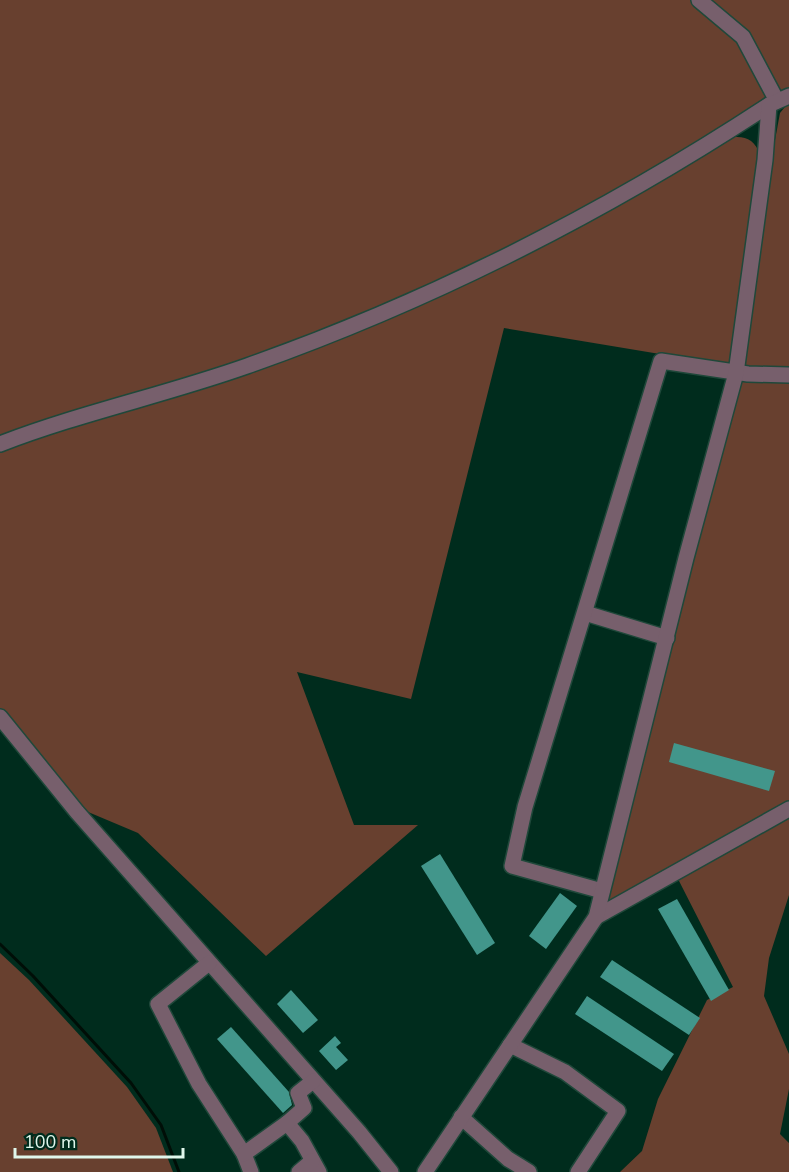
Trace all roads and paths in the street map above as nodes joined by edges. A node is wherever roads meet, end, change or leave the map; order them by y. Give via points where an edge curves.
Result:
1 (699, 0) edge
2 (779, 101) edge
3 (736, 373) junction
4 (789, 375) edge
5 (0, 444) edge
6 (585, 613) junction
7 (667, 638) junction
8 (0, 717) edge
9 (789, 809) edge
10 (602, 891) junction
11 (596, 917) junction
12 (209, 963) junction
13 (510, 1045) junction
14 (313, 1081) junction
15 (461, 1117) junction
16 (287, 1124) junction
17 (244, 1154) junction
18 (316, 1166) edge
19 (251, 1172) edge
20 (299, 1172) edge
21 (391, 1172) edge
22 (425, 1172) edge
23 (529, 1172) edge
24 (578, 1172) edge

1 - 2 lane via 742,38
2 - 3 lane via 765,160
2 - 5 lane via 597,209 429,292 246,366
3 - 4 lane
3 - 6 lane via 661,361
3 - 7 lane
6 - 7 lane
6 - 10 lane via 525,807 512,866
7 - 10 lane
8 - 12 lane via 76,812
9 - 11 lane
10 - 11 lane
11 - 13 lane
12 - 14 lane
12 - 17 lane via 158,1004 199,1084
13 - 15 lane
13 - 24 lane via 565,1072 618,1111
14 - 16 lane via 298,1093 304,1108
14 - 21 lane
15 - 22 lane
15 - 23 lane
16 - 17 lane
16 - 18 lane
17 - 19 lane
18 - 20 lane

